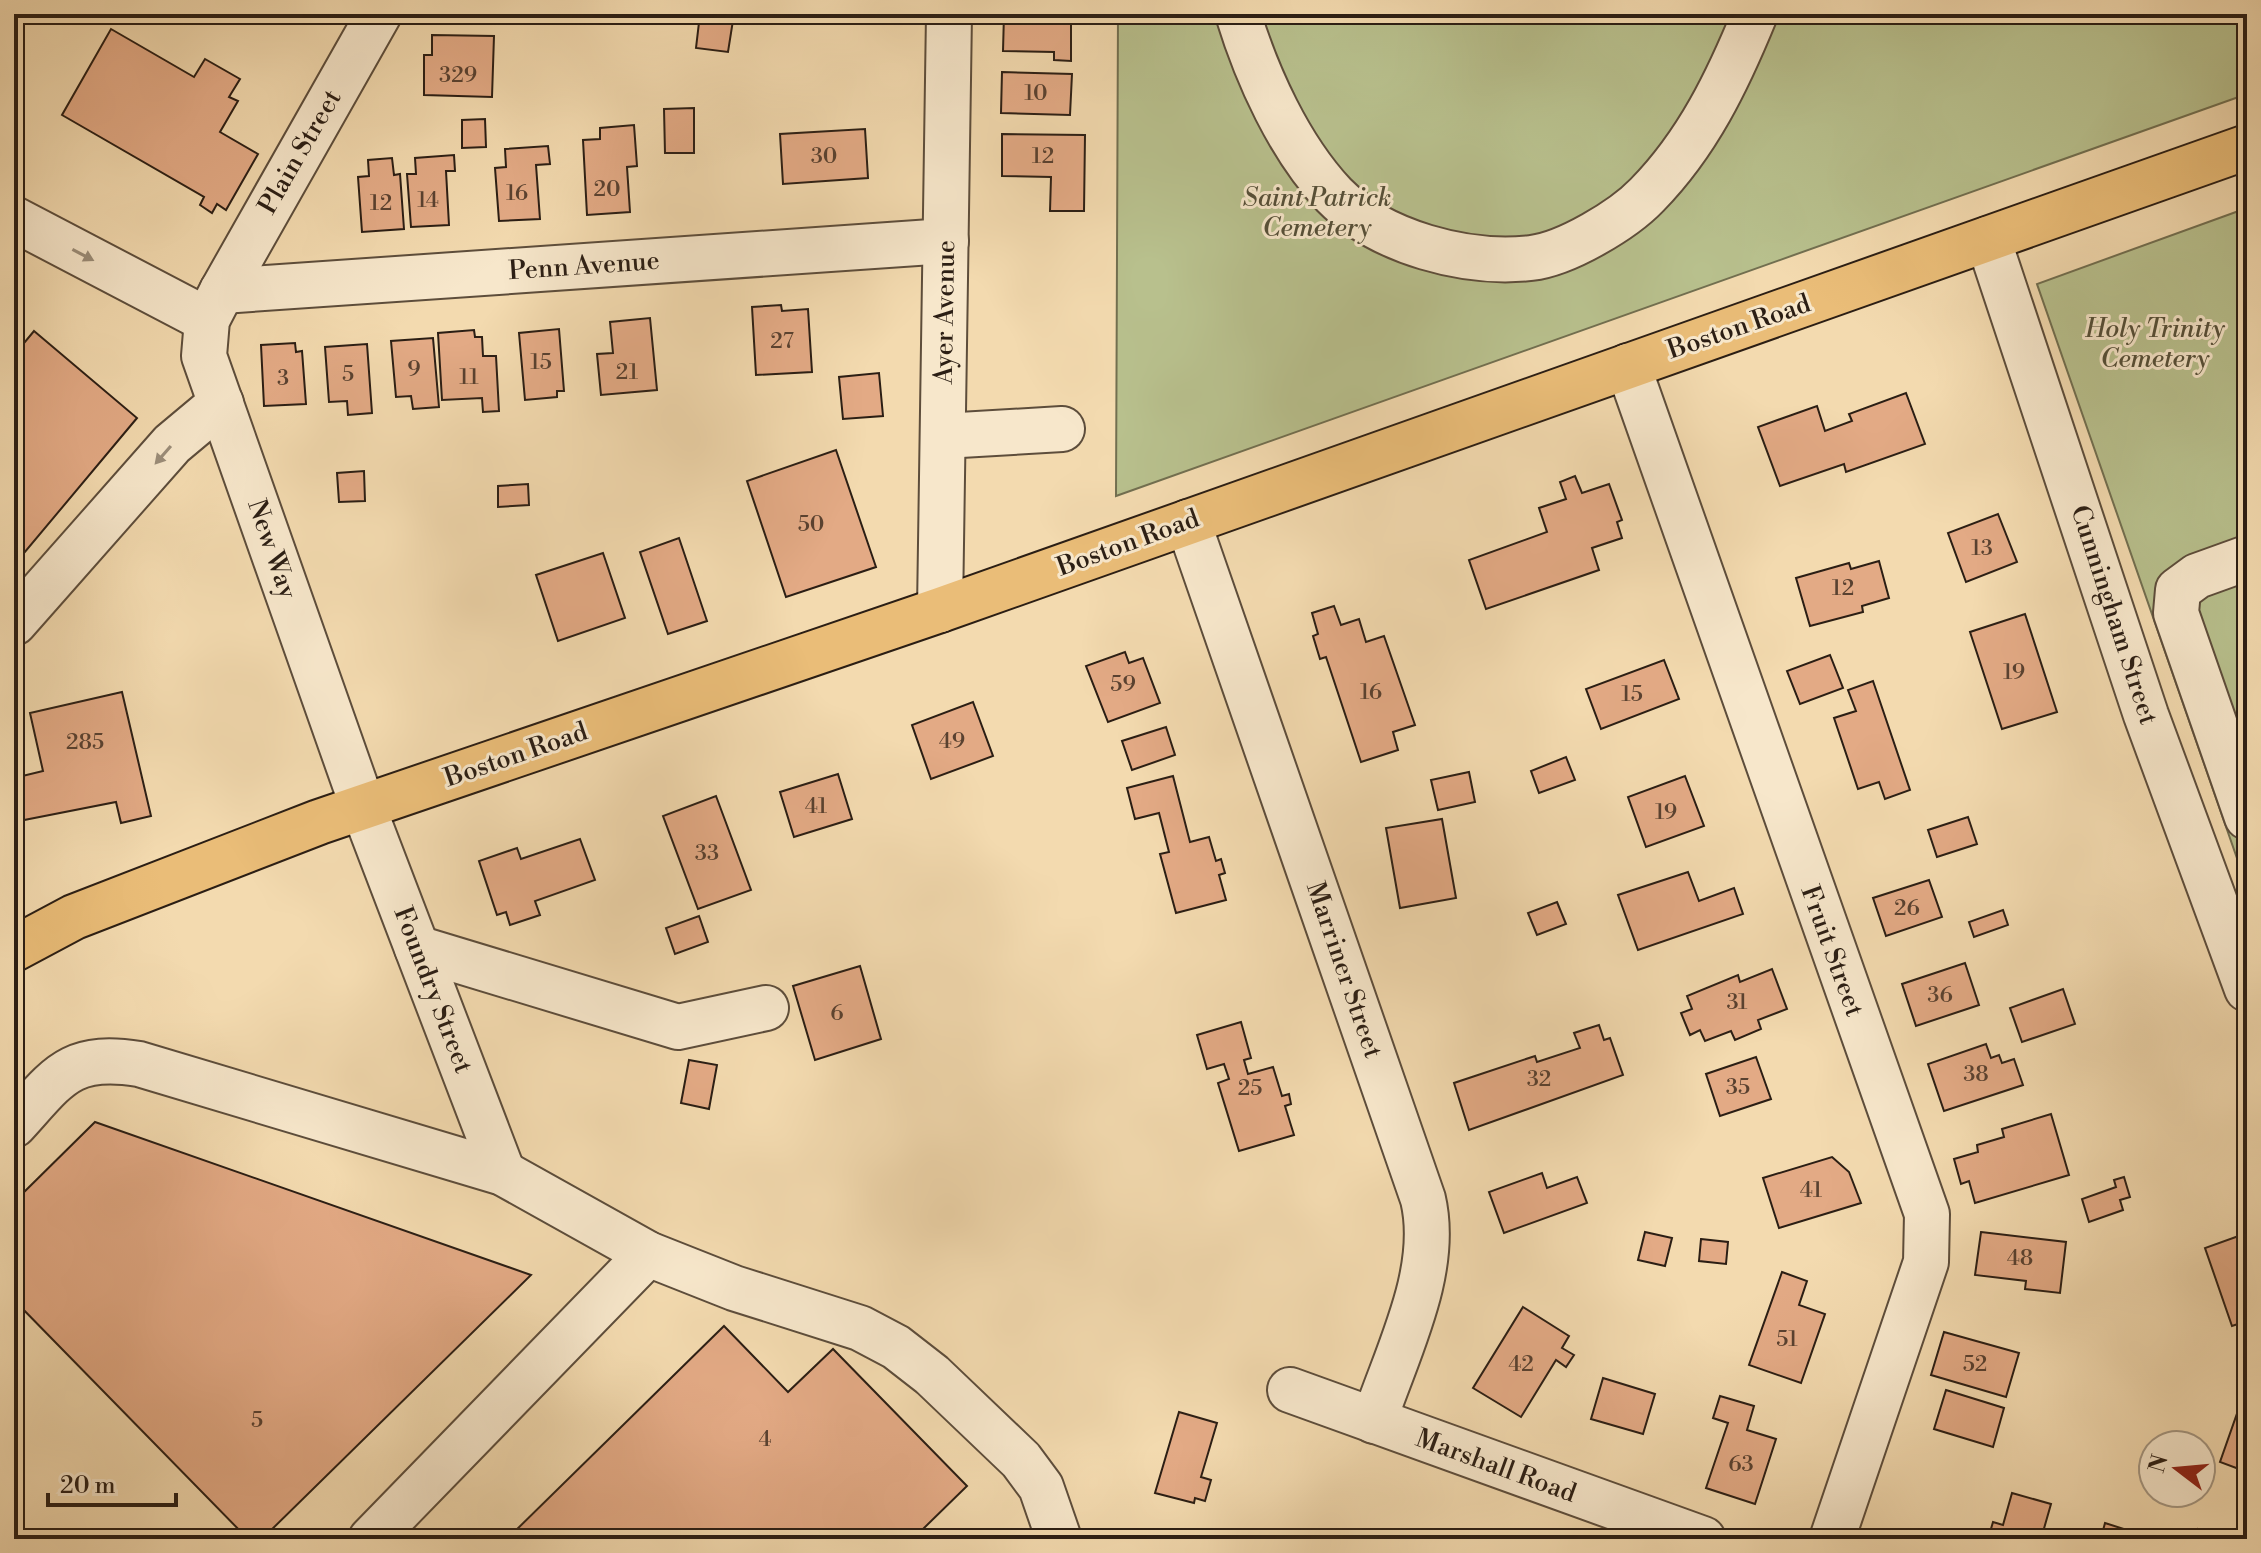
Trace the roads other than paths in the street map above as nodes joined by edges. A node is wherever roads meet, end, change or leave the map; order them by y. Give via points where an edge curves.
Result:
1 (379, 14) edge
2 (949, 14) edge
3 (1238, 14) edge
4 (1755, 14) edge
5 (2247, 147) edge
6 (14, 219) edge
7 (1988, 239) junction
8 (946, 241) junction
9 (214, 305) junction
10 (1628, 366) junction
11 (221, 403) junction
12 (1062, 429) dead end
13 (943, 436) junction
14 (1188, 522) junction
15 (2247, 558) edge
16 (940, 610) junction
17 (14, 623) edge
18 (363, 807) junction
19 (2247, 817) edge
20 (417, 948) junction
21 (14, 949) edge
22 (2247, 989) edge
23 (766, 1008) dead end
24 (14, 1125) edge
25 (503, 1173) junction
26 (648, 1254) junction
27 (1290, 1390) dead end
28 (1374, 1421) junction
29 (371, 1539) edge
30 (1059, 1539) edge
31 (1703, 1539) edge
32 (1832, 1539) edge

1 - 9 street, Plain Street
2 - 8 street, Ayer Avenue
3 - 4 street via 1251,56 1294,139 1335,195 1380,227 1442,252 1534,258 1596,233 1646,197 1687,148 1725,86
5 - 7 main road, Boston Road
6 -> 9 street
7 - 10 main road, Boston Road
7 - 22 street, Cunningham Street via 2146,715
8 - 9 street, Penn Avenue
8 - 13 street, Ayer Avenue
9 - 11 street, New Way via 204,356
10 - 14 main road, Boston Road
10 - 32 street, Fruit Street via 1927,1214 1926,1262
11 -> 17 street via 172,444
11 - 18 street, New Way
12 - 13 street
13 - 16 street, Ayer Avenue
14 - 16 main road, Boston Road
14 - 28 street, Marriner Street via 1430,1227 1428,1258
15 - 19 street via 2197,576 2178,590 2176,613
16 - 18 main road, Boston Road
18 - 20 street, Foundry Street
18 - 21 main road, Boston Road via 143,888
20 - 23 street via 678,1027
20 - 25 street, Foundry Street
24 - 25 street via 56,1079 76,1065 105,1059 139,1064
25 - 26 street
26 - 29 street
26 - 30 street via 860,1328 896,1347 1021,1460 1041,1487
27 - 28 street, Marshall Road
28 - 31 street, Marshall Road

